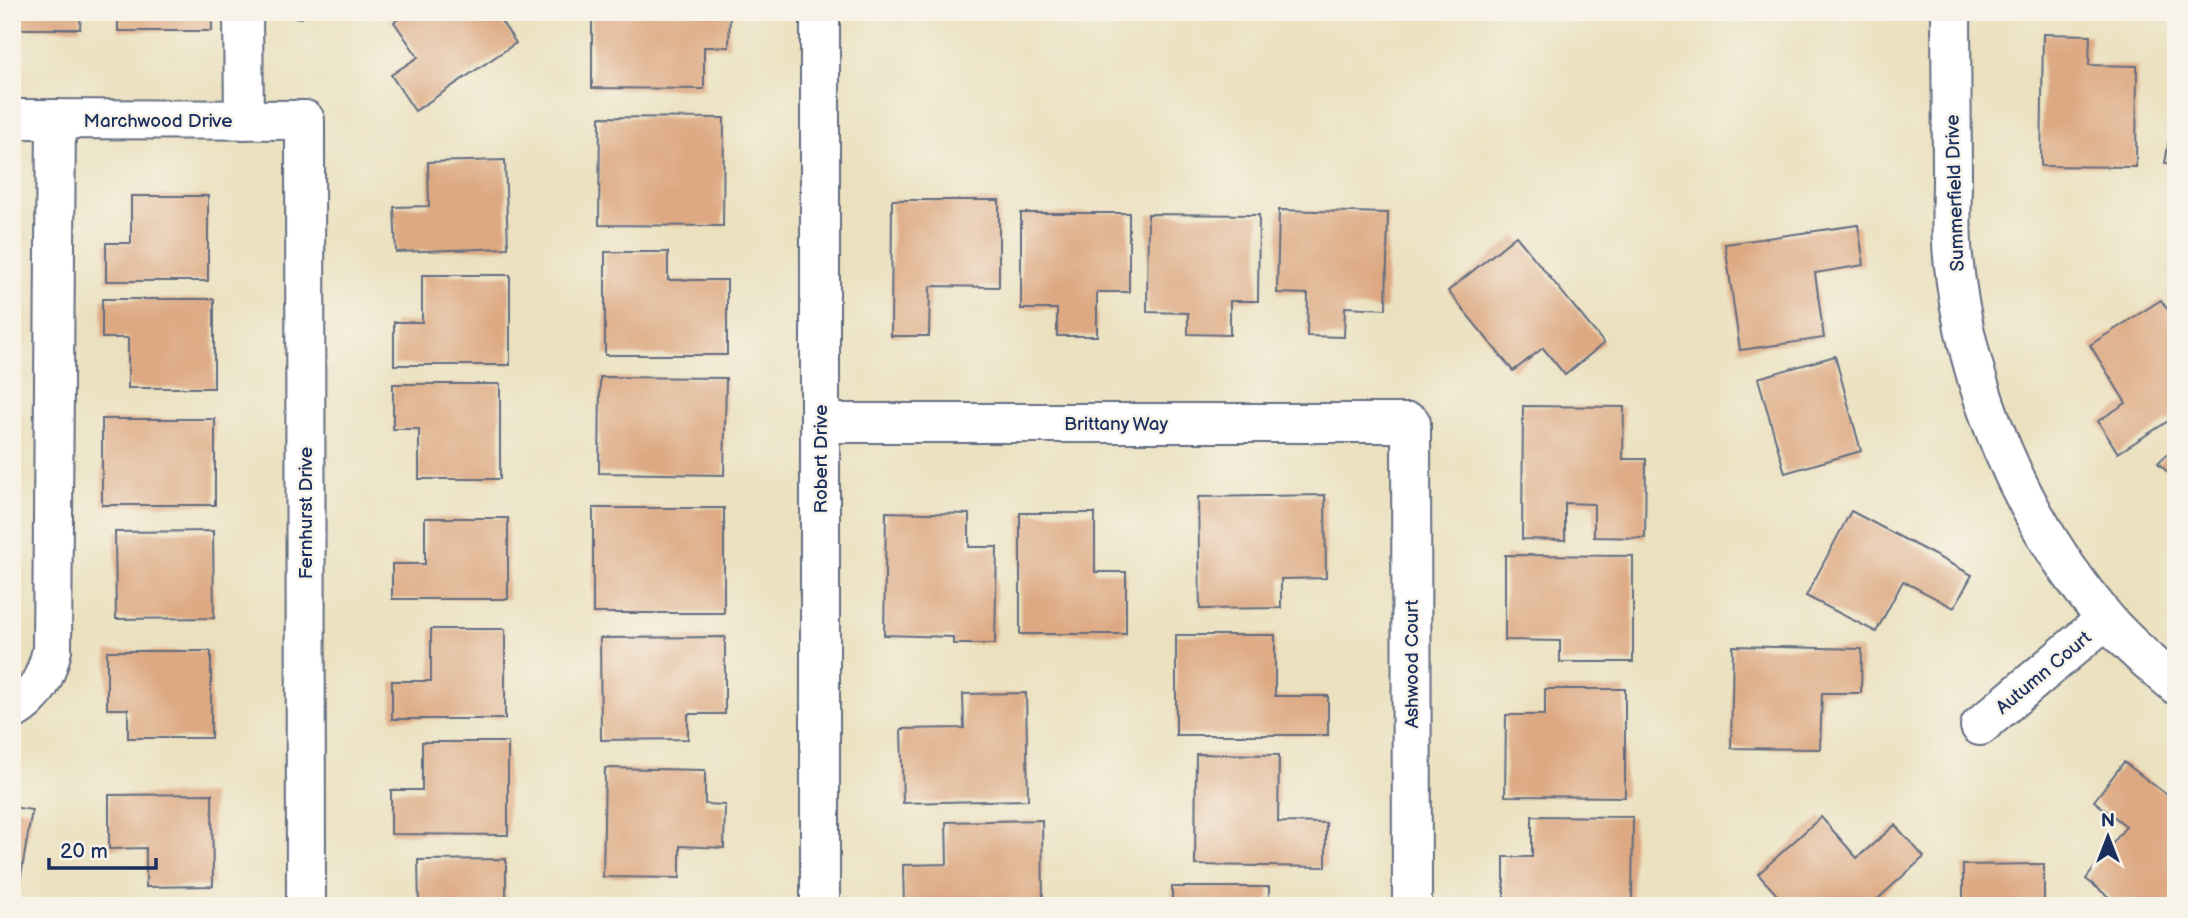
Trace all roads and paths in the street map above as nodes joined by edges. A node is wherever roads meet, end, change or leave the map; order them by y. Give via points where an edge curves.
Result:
1 (243, 12) edge
2 (820, 12) edge
3 (1951, 12) edge
4 (12, 119) edge
5 (56, 120) junction
6 (244, 120) junction
7 (304, 120) joint
8 (820, 423) junction
9 (1411, 423) joint
10 (2106, 619) junction
11 (2176, 685) edge
12 (12, 711) edge
13 (1980, 726) dead end
14 (306, 906) edge
15 (820, 906) edge
16 (1412, 906) edge

1 - 6 street
2 - 8 street, Robert Drive
3 - 10 street, Summerfield Drive via 1953,255 1960,310 1989,420 2011,472 2056,551
4 - 5 street, Marchwood Drive
5 - 6 street, Marchwood Drive
5 - 12 street via 52,650 46,674 33,696
6 - 7 street, Marchwood Drive
7 - 14 street, Fernhurst Drive
8 - 9 street, Brittany Way
8 - 15 street, Robert Drive
9 - 16 street, Ashwood Court
10 - 11 street, Summerfield Drive
10 - 13 street, Autumn Court

